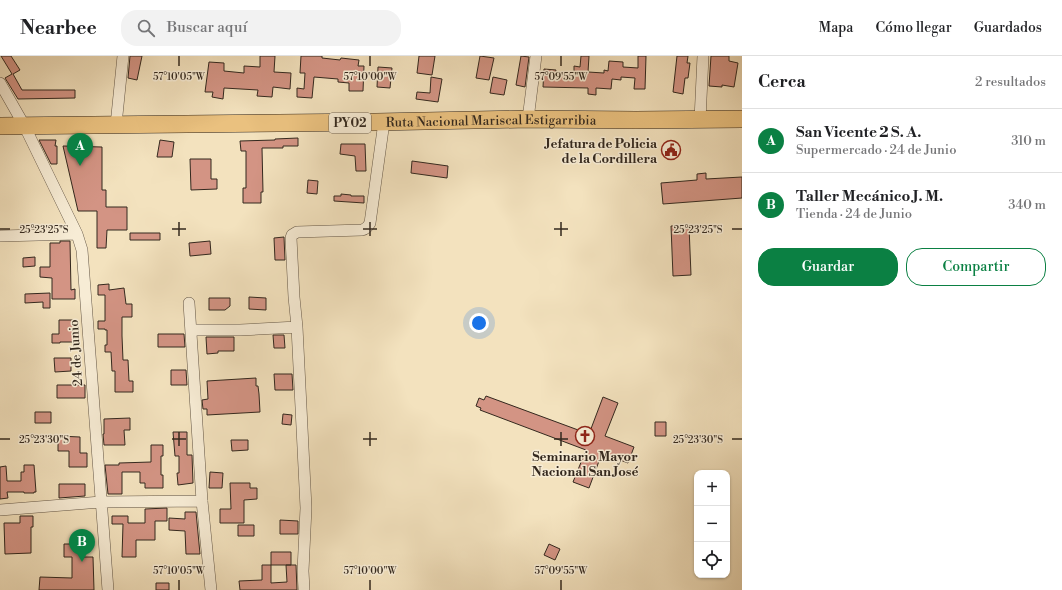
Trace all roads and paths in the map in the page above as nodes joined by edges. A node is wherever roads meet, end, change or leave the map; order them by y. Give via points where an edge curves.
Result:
1 (123, 56) edge
2 (536, 56) edge
3 (703, 56) edge
4 (0, 83) edge
5 (528, 119) junction
6 (742, 119) edge
7 (700, 120) junction
8 (384, 122) junction
9 (24, 125) junction
10 (116, 125) junction
11 (0, 126) edge
12 (77, 234) junction
13 (0, 236) edge
14 (189, 303) dead end
15 (297, 327) junction
16 (192, 330) junction
17 (202, 501) junction
18 (101, 502) junction
19 (0, 510) edge
20 (108, 590) edge
21 (211, 590) edge
22 (304, 590) edge

1 - 10 street
2 - 5 street
3 - 7 street
4 - 9 street, 24 de Junio
5 - 7 main road, Ruta Nacional Mariscal Estigarribia / PY02
5 - 8 main road, Ruta Nacional Mariscal Estigarribia / PY02
6 - 7 main road, Ruta Nacional Mariscal Estigarribia / PY02
8 - 10 main road, Ruta Nacional Mariscal Estigarribia / PY02
8 - 15 street via 369,226 362,230 297,232 291,236
9 - 10 main road, Ruta Nacional Mariscal Estigarribia / PY02
9 - 11 main road, Ruta Nacional Mariscal Estigarribia / PY02
9 - 12 street, 24 de Junio
12 - 13 street
12 - 18 street, 24 de Junio via 82,250
14 - 16 street
15 - 16 street
15 - 22 street via 306,508
16 - 17 street
17 - 18 street
17 - 21 street
18 - 19 street
18 - 20 street, 24 de Junio

